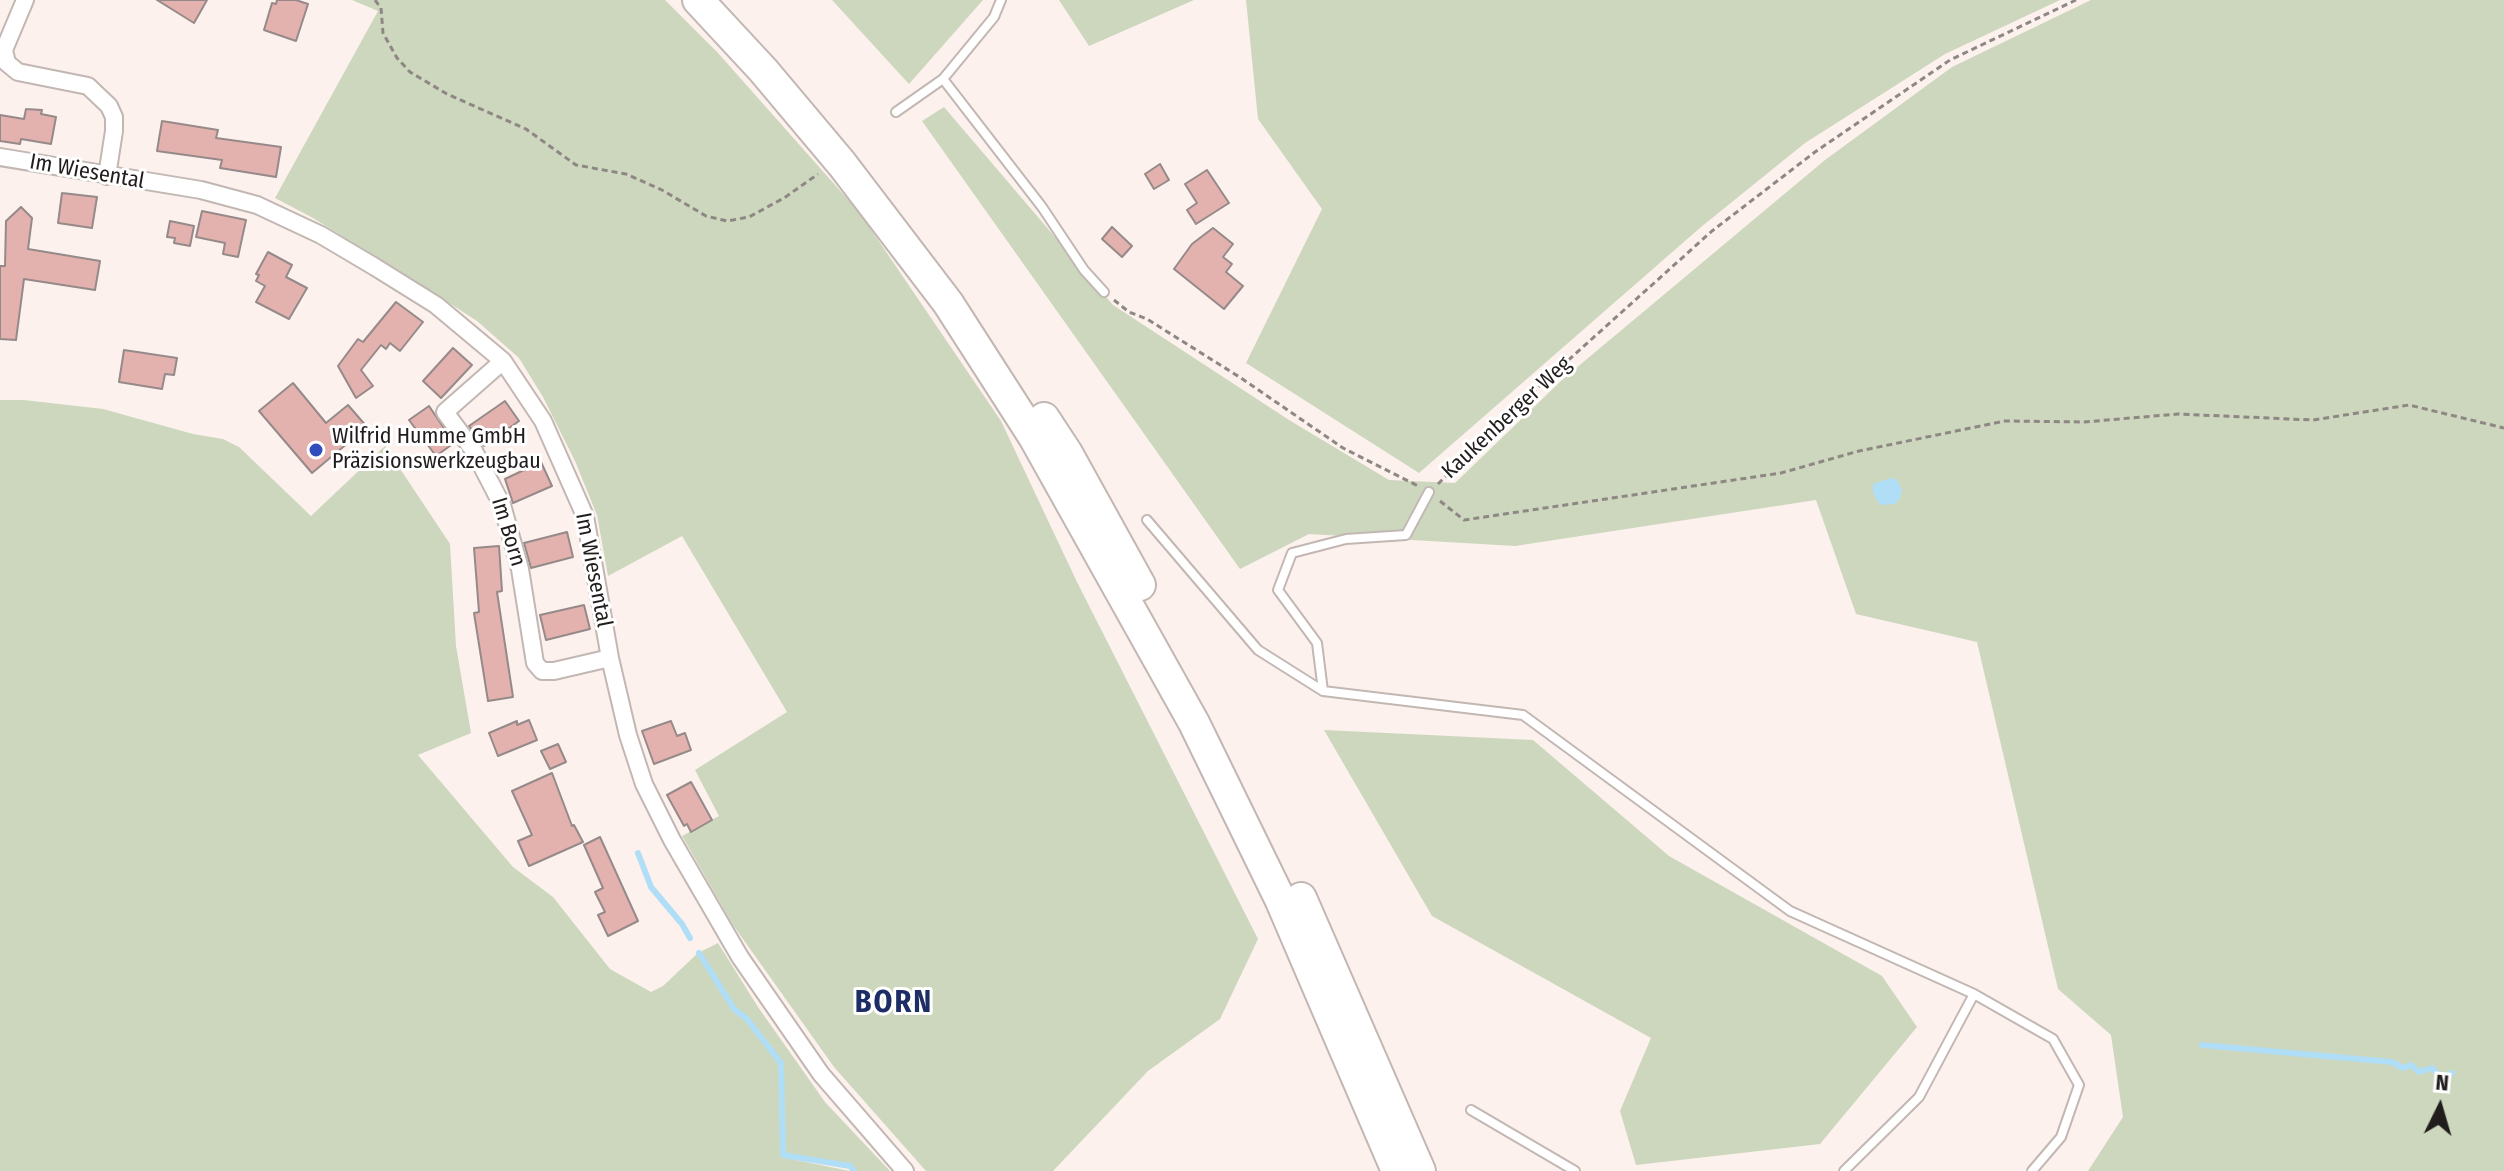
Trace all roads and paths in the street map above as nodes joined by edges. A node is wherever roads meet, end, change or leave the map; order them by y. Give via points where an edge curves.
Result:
1 (25, 0) edge
2 (375, 0) edge
3 (698, 0) edge
4 (722, 0) edge
5 (1001, 0) edge
6 (2076, 0) edge
7 (943, 79) junction
8 (896, 112) dead end
9 (0, 157) edge
10 (818, 174) dead end
11 (107, 176) junction
12 (1104, 292) joint
13 (503, 361) junction
14 (2504, 428) edge
15 (1429, 492) junction
16 (1147, 520) dead end
17 (610, 658) junction
18 (1323, 691) junction
19 (1974, 994) junction
20 (1376, 1098) junction
21 (1471, 1110) dead end
22 (905, 1171) edge
23 (1397, 1171) edge
24 (1420, 1171) edge
25 (1575, 1171) edge
26 (1844, 1171) edge
27 (2032, 1171) edge

1 - 11 street via 4,50 7,63 18,72 88,86 109,106 114,131
2 - 10 path via 383,33 410,72 526,129 576,165 626,174 706,216 727,221 749,217
3 - 20 highway via 842,164 948,303 1034,437 1201,737
4 - 20 highway via 831,121 965,299 1067,453 1215,719 1318,934
5 - 7 lane via 994,17
6 - 15 path, Kaukenberger Weg via 1950,60 1815,152 1712,231
7 - 8 lane
7 - 12 lane
9 - 11 street, Im Wiesental
11 - 13 street, Im Wiesental via 201,190 292,220 436,305
12 - 15 path, Kaukenberger Weg via 1343,448
13 - 17 street, Im Wiesental via 543,421 585,516
13 - 17 street, Im Born via 445,412 474,451 502,505 520,569 535,663 542,671 554,671
14 - 15 path via 2409,405 2313,420 2178,414 2084,422 2005,421 1781,473 1464,520
15 - 18 lane via 1406,535 1346,539 1292,553 1278,590 1317,643
16 - 18 lane via 1258,650
17 - 22 street, Im Wiesental via 644,784 712,912 821,1074
18 - 19 lane via 1523,715 1790,911
19 - 26 lane via 1919,1097
19 - 27 lane via 2053,1039 2079,1085 2061,1137
20 - 23 highway
20 - 24 highway
21 - 25 lane

